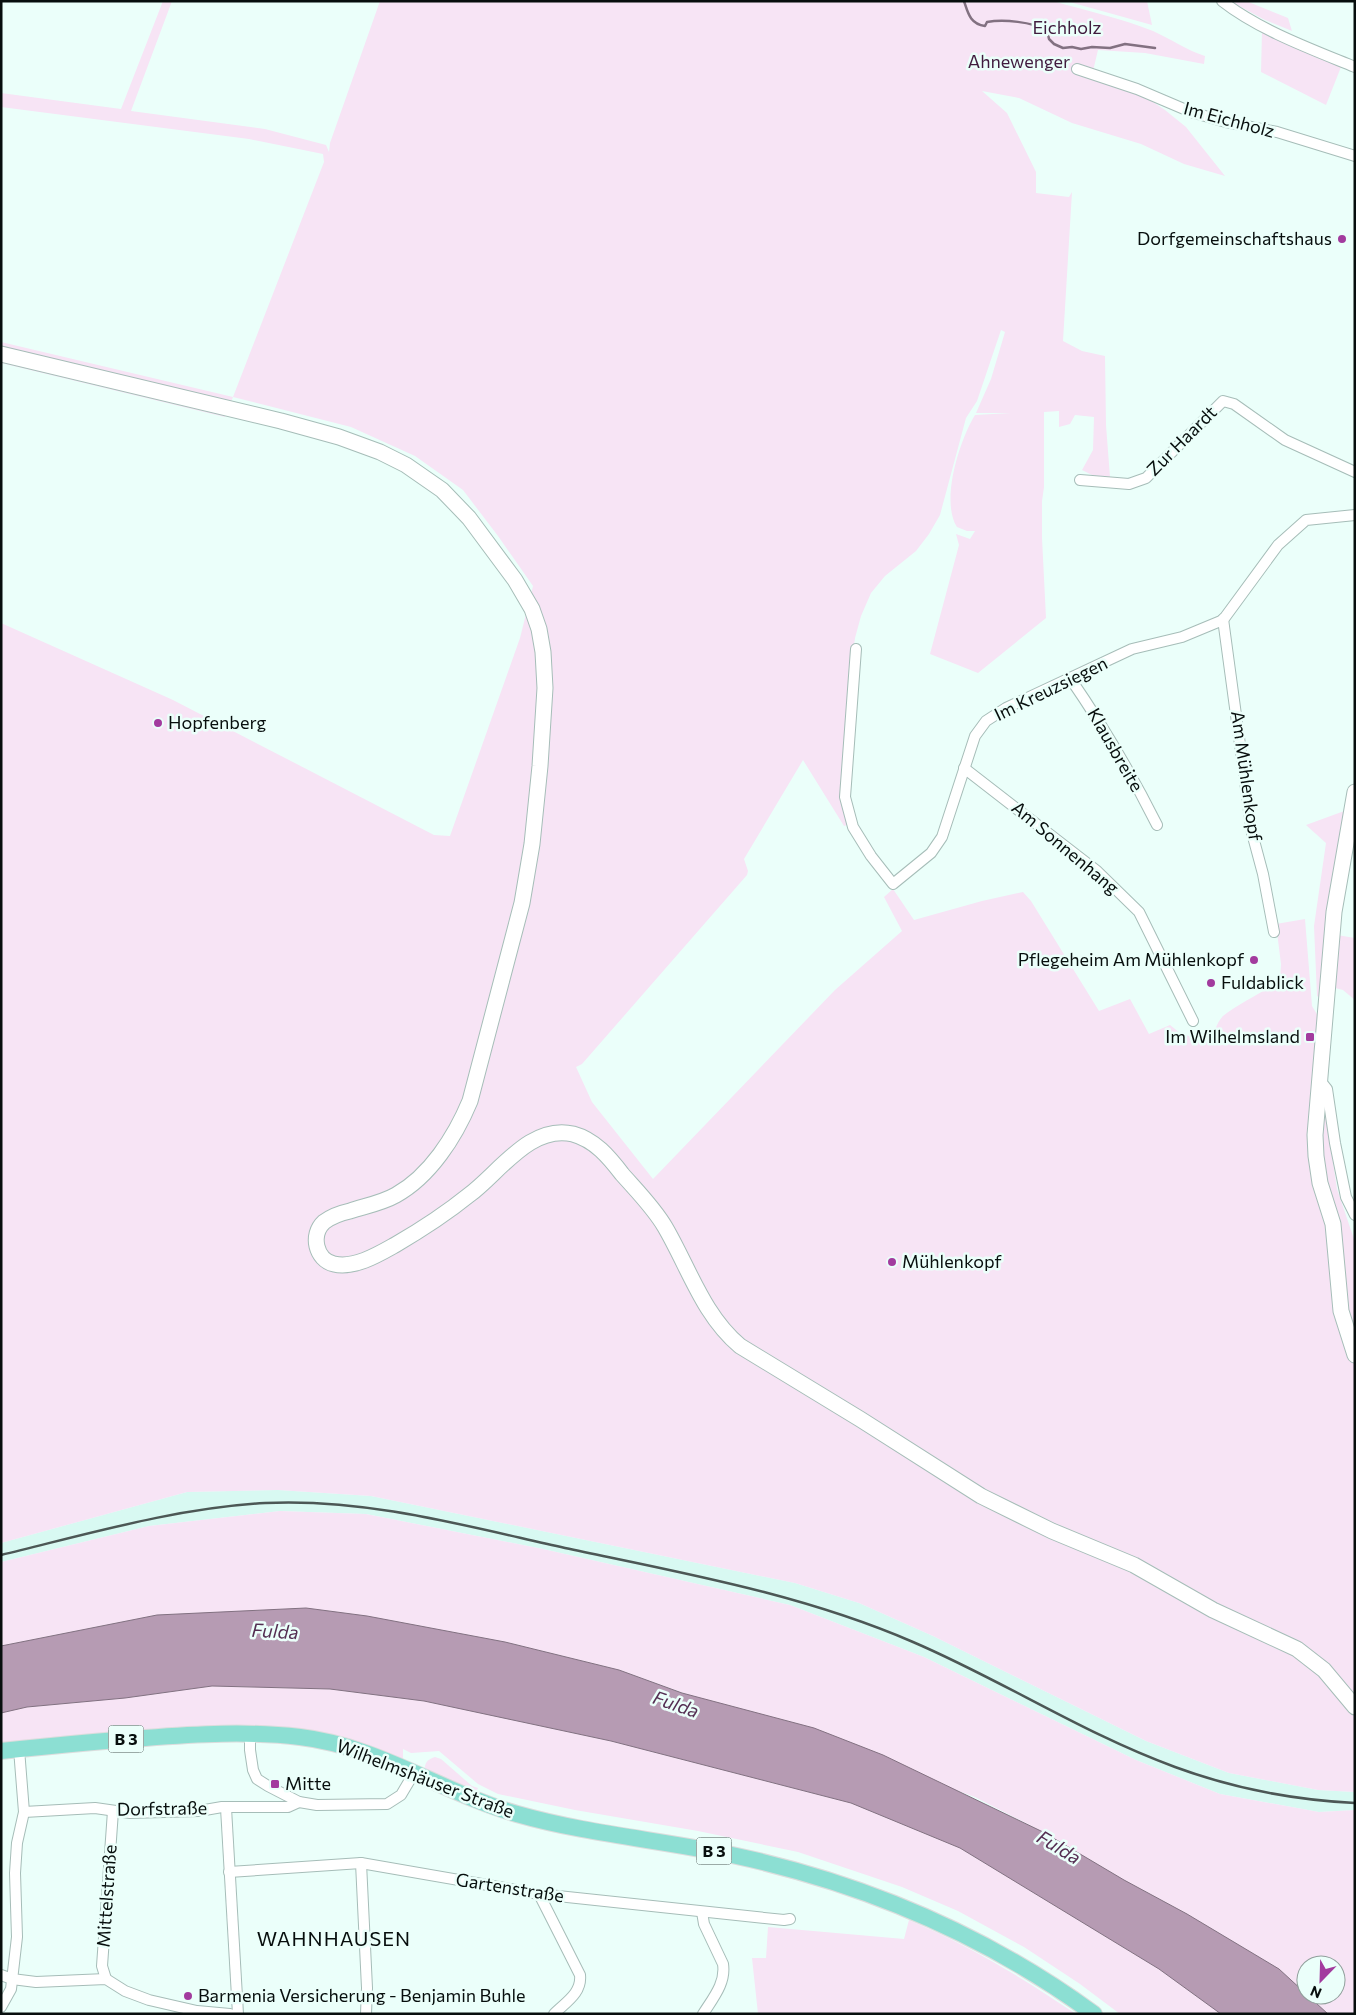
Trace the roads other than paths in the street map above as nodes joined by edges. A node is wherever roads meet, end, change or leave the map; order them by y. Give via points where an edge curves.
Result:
1 (1222, 1) edge
2 (1355, 68) edge
3 (1077, 69) dead end
4 (1355, 156) edge
5 (1, 354) edge
6 (1355, 472) edge
7 (1080, 480) dead end
8 (1355, 515) edge
9 (1224, 619) junction
10 (856, 649) dead end
11 (1070, 678) junction
12 (964, 768) junction
13 (1355, 792) edge
14 (1157, 825) dead end
15 (1274, 932) dead end
16 (1193, 1021) dead end
17 (1319, 1079) junction
18 (1355, 1216) edge
19 (1355, 1355) edge
20 (1355, 1707) edge
21 (250, 1734) junction
22 (19, 1749) junction
23 (1, 1751) edge
24 (414, 1773) junction
25 (299, 1802) junction
26 (226, 1808) junction
27 (24, 1812) junction
28 (113, 1812) junction
29 (361, 1863) junction
30 (229, 1872) junction
31 (539, 1894) junction
32 (702, 1912) junction
33 (790, 1919) dead end
34 (1, 1975) edge
35 (12, 1979) junction
36 (106, 1979) junction
37 (1, 2007) edge
38 (230, 2014) edge
39 (238, 2014) edge
40 (366, 2014) edge
41 (554, 2014) edge
42 (703, 2014) edge
43 (1094, 2014) edge

1 - 2 street via 1259,24
3 - 4 street, Im Eichholz via 1122,83 1191,112 1277,132
5 - 20 street via 281,421 380,452 406,465 442,490 469,518 515,580 532,610 543,652 544,688 532,844 522,903 470,1101 455,1132 425,1173 412,1184 389,1198 341,1214 323,1224 318,1235 320,1256 340,1265 370,1257 469,1195 527,1144 552,1133 583,1138 600,1148 650,1206 712,1315 723,1331 740,1346 981,1496 1052,1531 1134,1565 1213,1610 1297,1649 1324,1670
6 - 7 street, Zur Haardt via 1285,440 1234,404 1222,401 1146,478 1129,484
8 - 9 street via 1306,520 1278,545
9 - 11 street, Im Kreuzsiegen via 1182,637 1132,649
9 - 15 street, Am Mühlenkopf via 1252,833
10 - 12 street, Im Kreuzsiegen via 845,797 852,827 893,884 931,853 942,837
11 - 12 street, Im Kreuzsiegen via 986,721 975,736
11 - 14 street, Klausbreite via 1110,736
12 - 16 street, Am Sonnenhang via 1097,870 1139,912
13 - 17 street via 1335,904
17 - 18 street via 1327,1088 1346,1197
17 - 19 street via 1316,1156 1320,1183 1333,1224 1341,1311
21 - 22 main road, Wilhelmshäuser Straße / B 3 via 182,1735
21 - 24 main road, Wilhelmshäuser Straße / B 3 via 306,1738 344,1746
21 - 25 street, Dorfstraße via 253,1770 257,1779
22 - 23 main road, Wilhelmshäuser Straße / B 3
22 - 27 street
24 - 25 street, Dorfstraße via 401,1796 387,1804 317,1805
24 - 43 main road, Wilhelmshäuser Straße / B 3 via 474,1800 534,1818 746,1858 871,1894 989,1948 1048,1982
25 - 26 street, Dorfstraße via 288,1807
26 - 28 street, Dorfstraße
26 - 30 street
27 - 28 street, Dorfstraße via 95,1808
27 - 35 street via 15,1869 17,1937
28 - 36 street, Mittelstraße via 102,1966
29 - 30 street, Gartenstraße
29 - 31 street, Gartenstraße
29 - 40 street
30 - 39 street
31 - 32 street, Gartenstraße
31 - 41 street via 580,1975 577,1992
32 - 33 street, Gartenstraße
32 - 42 street via 724,1971 722,1982
34 - 35 street
35 - 36 street via 36,1982
35 - 37 street via 8,1998
36 - 38 street via 149,2000 197,2011

